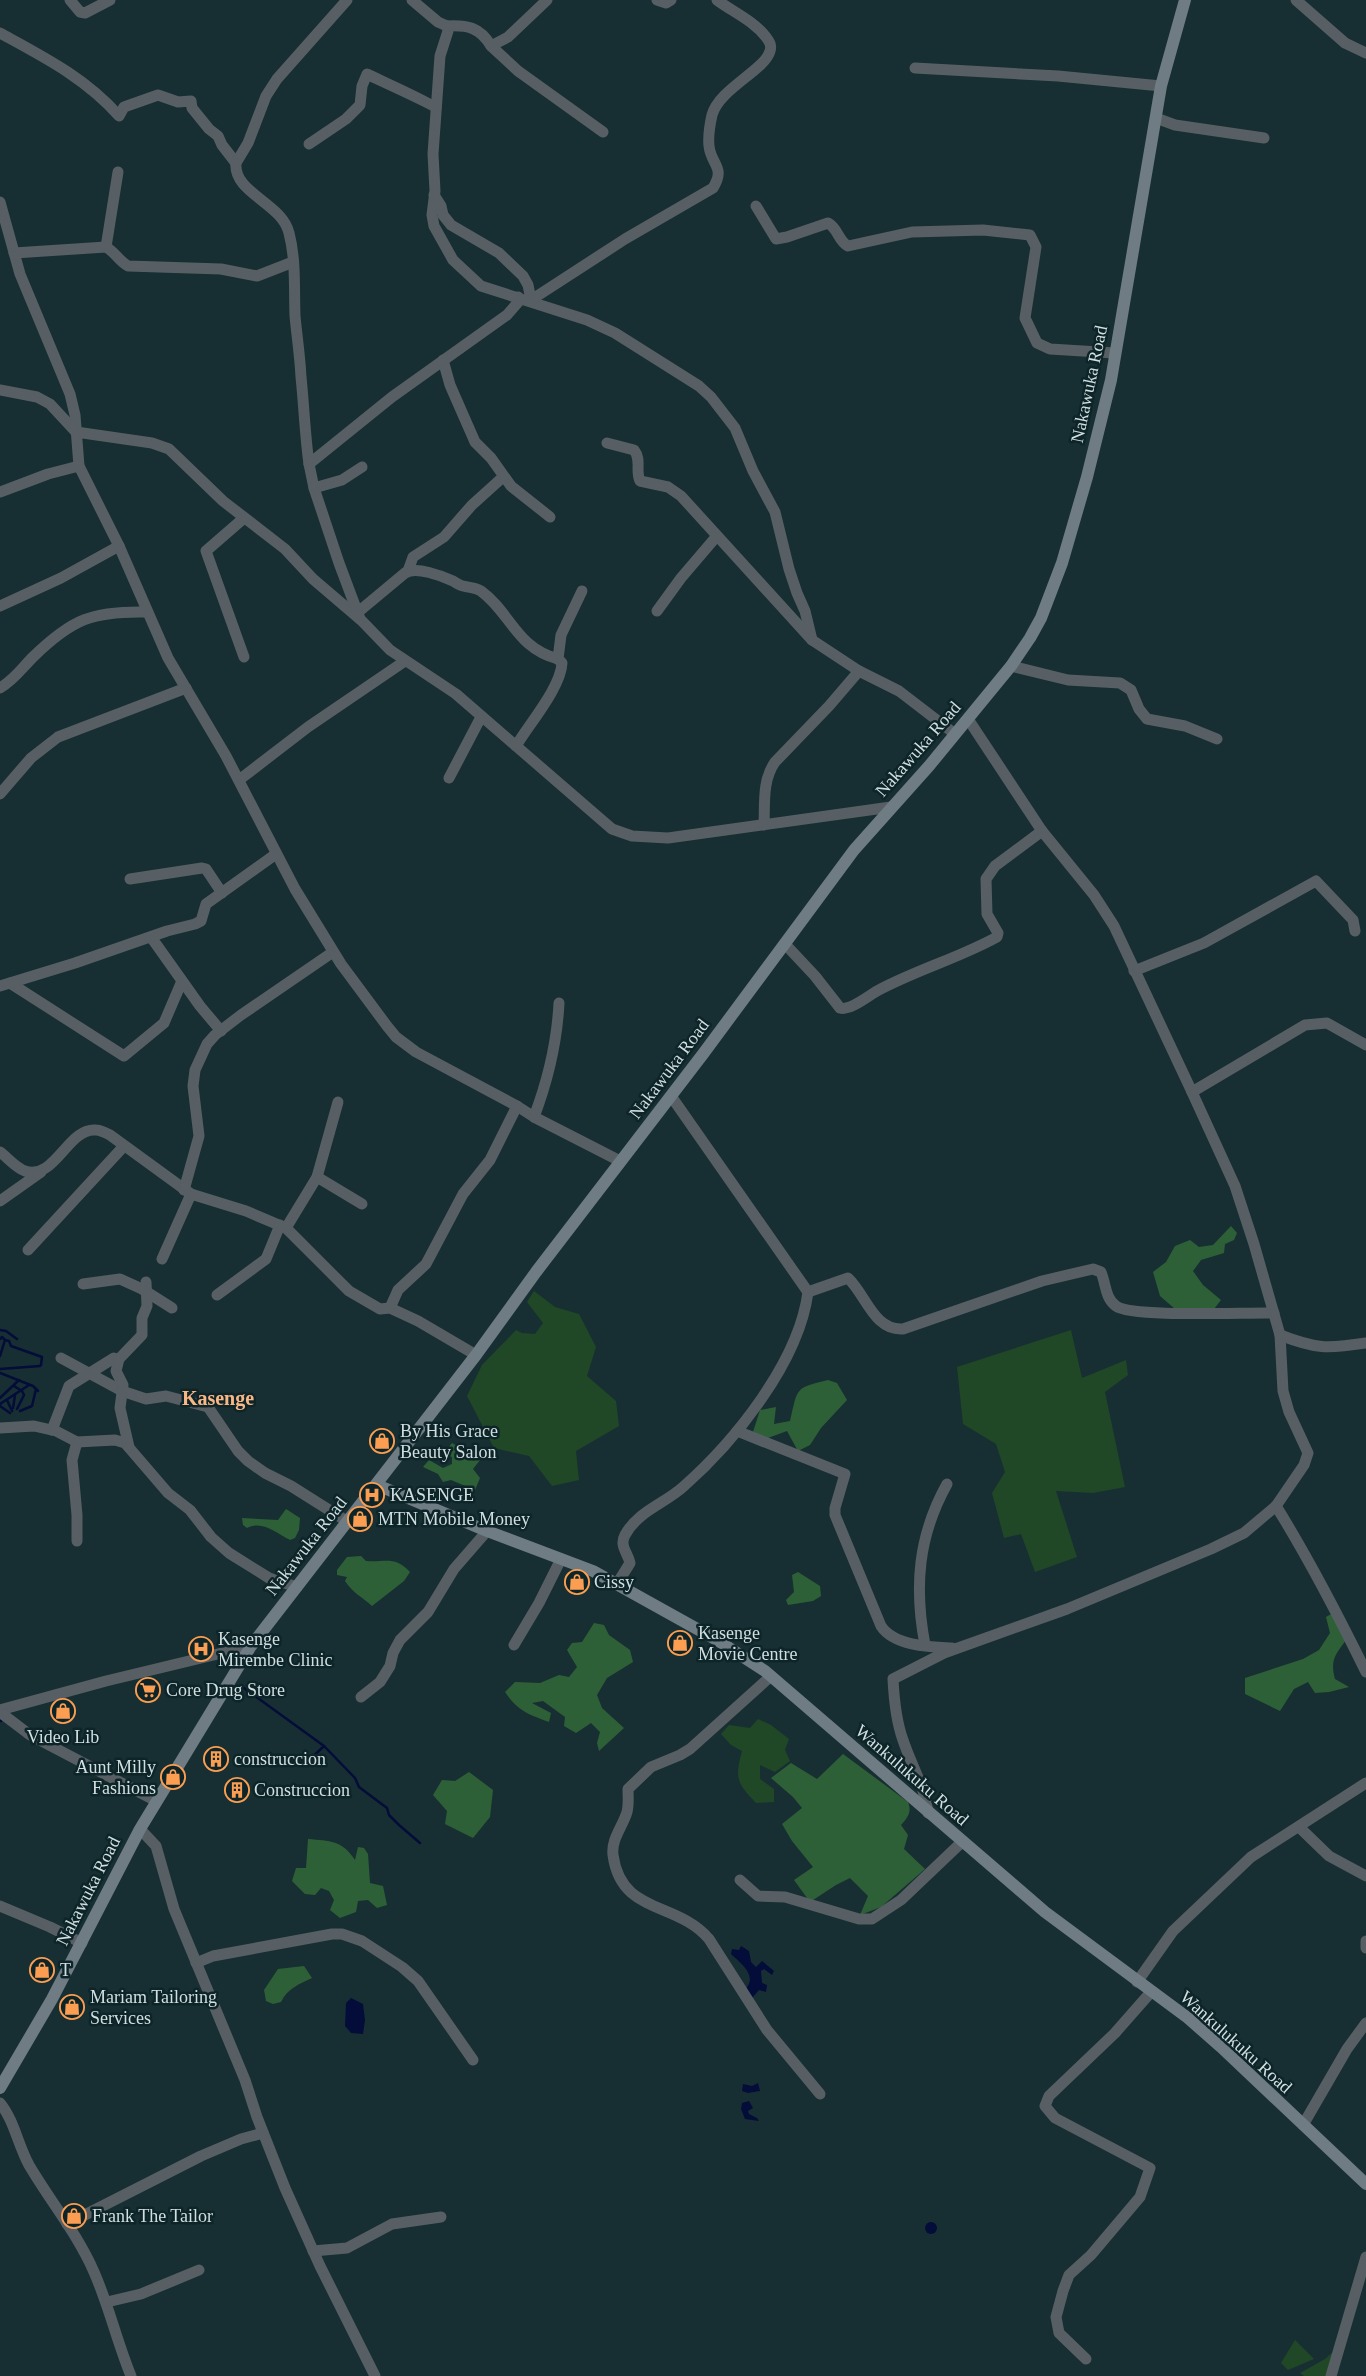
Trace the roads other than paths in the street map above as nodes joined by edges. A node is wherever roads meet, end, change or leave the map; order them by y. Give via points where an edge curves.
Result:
1 (70, 0) edge
2 (110, 0) edge
3 (347, 0) edge
4 (412, 0) edge
5 (547, 0) edge
6 (657, 0) edge
7 (671, 0) edge
8 (717, 0) edge
9 (1185, 0) edge
10 (1296, 0) edge
11 (447, 26) junction
12 (0, 33) edge
13 (491, 46) junction
14 (1366, 53) edge
15 (915, 68) dead end
16 (1161, 86) junction
17 (436, 108) junction
18 (1156, 118) junction
19 (604, 132) dead end
20 (1264, 138) dead end
21 (309, 144) dead end
22 (236, 163) junction
23 (118, 172) dead end
24 (434, 195) junction
25 (0, 202) edge
26 (756, 206) dead end
27 (106, 247) junction
28 (14, 253) junction
29 (293, 262) junction
30 (518, 297) junction
31 (530, 300) junction
32 (1115, 353) junction
33 (443, 360) junction
34 (0, 390) edge
35 (76, 432) junction
36 (607, 443) dead end
37 (309, 464) junction
38 (79, 466) junction
39 (362, 467) dead end
40 (503, 477) junction
41 (314, 488) junction
42 (0, 492) edge
43 (550, 517) dead end
44 (244, 518) junction
45 (716, 537) junction
46 (119, 546) junction
47 (408, 571) junction
48 (582, 591) dead end
49 (0, 606) edge
50 (146, 612) junction
51 (657, 612) dead end
52 (359, 616) junction
53 (812, 640) junction
54 (244, 657) dead end
55 (558, 659) junction
56 (405, 662) junction
57 (1011, 666) junction
58 (858, 671) junction
59 (0, 688) edge
60 (186, 688) junction
61 (480, 717) junction
62 (968, 719) junction
63 (955, 734) junction
64 (1217, 739) dead end
65 (516, 746) junction
66 (449, 778) dead end
67 (239, 780) junction
68 (0, 794) edge
69 (891, 807) junction
70 (764, 825) junction
71 (1042, 831) junction
72 (276, 854) junction
73 (130, 879) dead end
74 (222, 893) junction
75 (1355, 931) dead end
76 (151, 936) junction
77 (785, 944) junction
78 (333, 952) junction
79 (1134, 971) junction
80 (182, 981) junction
81 (5, 984) edge
82 (560, 1003) dead end
83 (221, 1031) junction
84 (1366, 1045) edge
85 (1192, 1092) junction
86 (671, 1096) junction
87 (338, 1102) dead end
88 (518, 1106) junction
89 (534, 1117) junction
90 (124, 1146) junction
91 (0, 1152) edge
92 (620, 1161) junction
93 (41, 1172) junction
94 (317, 1177) junction
95 (187, 1192) junction
96 (0, 1201) edge
97 (362, 1204) dead end
98 (283, 1227) junction
99 (28, 1250) dead end
100 (162, 1259) dead end
101 (146, 1282) dead end
102 (84, 1284) dead end
103 (808, 1292) junction
104 (217, 1295) dead end
105 (172, 1308) dead end
106 (390, 1308) junction
107 (1274, 1312) junction
108 (1280, 1334) junction
109 (1366, 1343) edge
110 (476, 1355) junction
111 (61, 1358) dead end
112 (114, 1358) dead end
113 (90, 1372) junction
114 (122, 1391) junction
115 (0, 1428) edge
116 (52, 1430) junction
117 (737, 1431) junction
118 (77, 1442) junction
119 (129, 1447) junction
120 (947, 1484) dead end
121 (377, 1485) junction
122 (1276, 1506) junction
123 (348, 1522) junction
124 (487, 1531) junction
125 (77, 1541) dead end
126 (561, 1559) junction
127 (617, 1584) junction
128 (297, 1587) junction
129 (514, 1645) dead end
130 (924, 1645) junction
131 (251, 1646) junction
132 (955, 1648) junction
133 (1360, 1648) edge
134 (1366, 1672) edge
135 (771, 1676) junction
136 (362, 1697) dead end
137 (0, 1711) edge
138 (1366, 1783) edge
139 (156, 1801) junction
140 (928, 1813) junction
141 (1299, 1827) junction
142 (140, 1829) junction
143 (964, 1841) junction
144 (1366, 1876) edge
145 (740, 1880) dead end
146 (0, 1906) edge
147 (1366, 1940) edge
148 (82, 1943) junction
149 (1366, 1948) edge
150 (196, 1963) junction
151 (1137, 1982) junction
152 (1151, 1992) junction
153 (1366, 2023) edge
154 (473, 2060) dead end
155 (0, 2088) edge
156 (820, 2094) dead end
157 (0, 2102) edge
158 (1303, 2125) junction
159 (263, 2133) junction
160 (1366, 2184) edge
161 (441, 2217) dead end
162 (68, 2224) junction
163 (313, 2250) junction
164 (1366, 2257) edge
165 (199, 2270) dead end
166 (107, 2302) junction
167 (1086, 2359) dead end
168 (131, 2376) edge
169 (375, 2376) edge
170 (1331, 2376) edge

1 - 2 street via 85,14
3 - 22 street via 277,79
4 - 11 street
5 - 13 street via 508,37
6 - 7 street via 666,3
8 - 31 street via 757,28 770,43 771,50 765,60 714,109 709,147 717,163 719,178 714,188 625,239
9 - 16 main road, Nakawuka Road
10 - 14 street via 1345,43
11 - 13 street via 465,25 485,35
11 - 17 street via 440,56
12 - 22 street via 67,71 119,116 124,107 158,95 178,102 189,100
13 - 19 street via 518,71
15 - 16 street
16 - 18 main road, Nakawuka Road
17 - 21 street via 434,104 367,74 360,105 346,119
17 - 24 street
18 - 20 street via 1175,125
18 - 32 main road, Nakawuka Road
22 - 29 street via 238,178 284,221 289,231
23 - 27 street
24 - 30 street via 434,226 457,264 481,286
24 - 31 street via 442,215 451,225 499,253 518,270 528,285
25 - 28 street
26 - 32 street via 776,239 828,223 834,227 842,243 848,246 912,232 984,230 1030,235 1036,246 1025,318 1037,342 1050,349
27 - 28 street
27 - 29 street via 114,251 122,263 139,267 221,269 257,276
28 - 35 street via 32,307 70,394
29 - 37 street via 296,336
30 - 31 street
30 - 33 street via 520,300 507,315
31 - 53 street via 587,320 615,334 699,386 725,413 775,512
32 - 57 main road, Nakawuka Road via 1087,477 1062,563 1041,618
33 - 37 street
33 - 40 street via 475,442
34 - 35 street via 38,397 50,404
35 - 38 street
35 - 44 street via 165,446
36 - 45 street via 634,450 640,481 668,487
37 - 41 street
38 - 42 street
38 - 46 street
39 - 41 street via 342,480
40 - 43 street
40 - 47 street via 444,537 413,557
41 - 52 street
44 - 52 street via 268,534 324,589
44 - 54 street via 206,551
45 - 51 street
45 - 53 street
46 - 49 street
46 - 50 street
47 - 52 street
47 - 55 street via 423,572 480,590 520,637 547,656
48 - 55 street via 561,635
50 - 59 street via 102,613 68,627 31,659 12,681
50 - 60 street
52 - 56 street
53 - 58 street
55 - 65 street via 562,663 562,673
56 - 61 street via 456,694
56 - 67 street via 293,737
57 - 62 main road, Nakawuka Road
57 - 64 street via 1068,680 1120,683 1131,690 1147,719 1185,726
58 - 63 street via 899,692
58 - 70 street via 768,772
60 - 67 street
60 - 68 street via 58,737 31,758
61 - 65 street
61 - 66 street
62 - 63 main road, Nakawuka Road
62 - 71 street
63 - 69 main road, Nakawuka Road
65 - 70 street via 596,817 621,833 668,838
67 - 72 street
69 - 70 street
69 - 77 main road, Nakawuka Road via 854,850
71 - 77 street via 995,866 986,879 987,914 997,936 964,954 890,984 848,1007 840,1008 816,976
71 - 79 street via 1094,895 1114,926
72 - 74 street
72 - 78 street
73 - 74 street via 202,868
74 - 76 street via 206,904 201,921
75 - 79 street via 1353,920 1316,881 1204,943
76 - 80 street
76 - 81 street
77 - 86 main road, Nakawuka Road
78 - 83 street
78 - 88 street via 396,1037 432,1062
79 - 85 street
80 - 81 street via 164,1023 124,1056
80 - 83 street
82 - 89 street via 556,1039
83 - 95 street via 208,1044 194,1070 199,1136
84 - 85 street via 1327,1023 1305,1025
85 - 107 street via 1235,1186
86 - 92 main road, Nakawuka Road
86 - 103 street
87 - 94 street
88 - 89 street
88 - 106 street via 490,1160 463,1194 426,1264 398,1290
89 - 92 street
90 - 93 street via 98,1130 91,1130 75,1140
90 - 95 street
90 - 99 street
91 - 93 street via 21,1170
92 - 110 main road, Nakawuka Road
93 - 96 street
94 - 97 street
94 - 98 street
95 - 98 street
95 - 100 street
98 - 104 street via 266,1258
98 - 106 street via 349,1291 380,1309
101 - 114 street via 147,1306 142,1318 142,1335 119,1359 116,1371 123,1385
102 - 105 street via 120,1279
103 - 107 street via 848,1278 877,1318 894,1329 903,1329 1042,1281 1093,1269 1100,1272 1109,1298 1117,1307 1127,1310
103 - 117 street via 795,1342 759,1402
106 - 110 street
107 - 108 street
108 - 109 street via 1312,1347
108 - 122 street via 1283,1391 1308,1454
110 - 121 main road, Nakawuka Road
111 - 113 street
112 - 113 street
113 - 114 street
113 - 116 street via 68,1386
114 - 119 street via 120,1408
114 - 123 street via 146,1399 166,1396 208,1407 248,1461
115 - 116 street via 34,1426
116 - 118 street
117 - 127 street via 683,1487 650,1508 626,1533 622,1543 630,1563
117 - 130 street via 845,1474 835,1515 881,1626 896,1639
118 - 119 street via 116,1440
118 - 125 street via 72,1460
119 - 128 street via 168,1493 190,1510 229,1552 269,1578
120 - 130 street via 931,1516 918,1578
121 - 123 main road, Nakawuka Road
121 - 124 main road, Wankulukuku Road
122 - 132 street via 1244,1532 1211,1549 1067,1609
122 - 133 street
123 - 128 main road, Nakawuka Road
124 - 126 main road, Wankulukuku Road
124 - 136 street via 454,1569 428,1612 396,1645 392,1663 380,1682
126 - 127 main road, Wankulukuku Road
126 - 129 street
127 - 135 main road, Wankulukuku Road via 717,1640
128 - 131 main road, Nakawuka Road
130 - 132 street
131 - 137 street
131 - 139 main road, Nakawuka Road
132 - 140 street via 894,1679 902,1738 924,1790
133 - 134 street
135 - 140 main road, Wankulukuku Road
135 - 156 street via 690,1749 651,1767 628,1788 627,1813 618,1831 613,1855 626,1889 636,1898 700,1928 767,2030
137 - 139 street via 30,1735
138 - 141 street
139 - 142 main road, Nakawuka Road
140 - 143 main road, Wankulukuku Road
141 - 144 street via 1329,1856
141 - 151 street via 1261,1849 1174,1931
142 - 148 main road, Nakawuka Road
142 - 150 street via 156,1846 174,1909
143 - 145 street via 901,1900 872,1918 859,1918 784,1897 758,1896
143 - 151 main road, Wankulukuku Road via 1045,1912
146 - 148 street
147 - 149 street
148 - 155 main road, Nakawuka Road
150 - 154 street via 213,1956 332,1934 350,1936 402,1967 418,1981
150 - 159 street via 245,2080
151 - 152 main road, Wankulukuku Road
152 - 158 main road, Wankulukuku Road via 1188,2018
152 - 167 street via 1115,2033 1049,2096 1046,2106 1055,2118 1150,2168 1140,2197 1091,2255 1069,2275 1063,2291 1056,2317 1059,2333
153 - 158 street via 1347,2049
157 - 162 street via 28,2164
158 - 160 main road, Wankulukuku Road
159 - 162 street via 201,2156
159 - 163 street
161 - 163 street via 392,2224 347,2248
162 - 166 street
163 - 169 street
164 - 170 street
165 - 166 street via 141,2294
166 - 168 street

